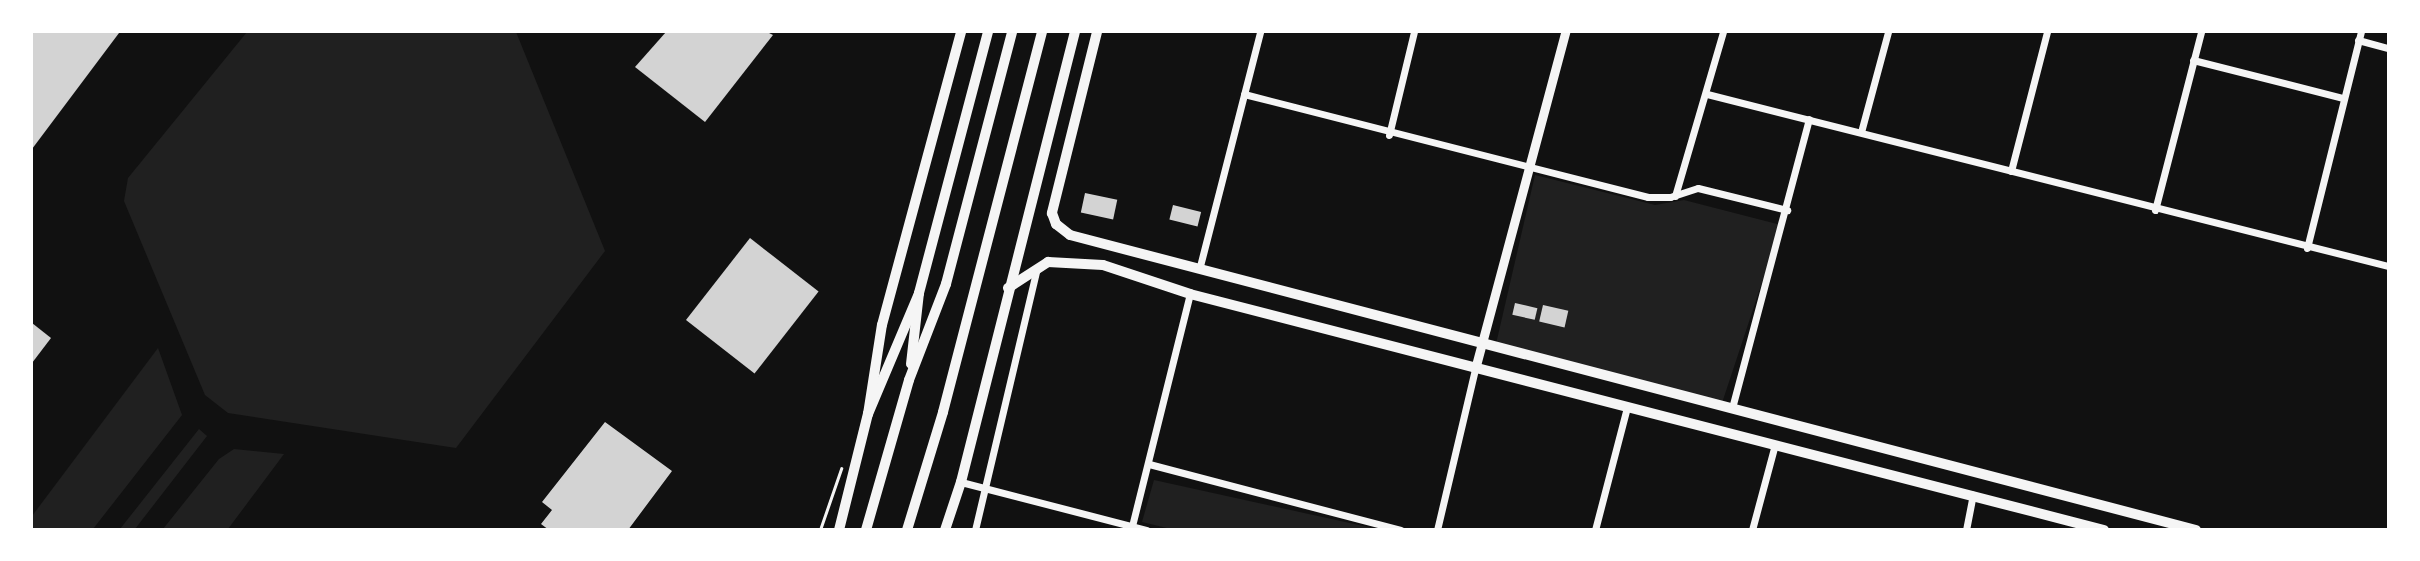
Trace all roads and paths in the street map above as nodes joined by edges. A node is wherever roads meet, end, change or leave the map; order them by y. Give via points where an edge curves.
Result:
1 (961, 32) edge
2 (988, 32) edge
3 (1012, 32) edge
4 (1042, 32) edge
5 (1075, 32) edge
6 (1097, 32) edge
7 (1260, 32) edge
8 (1414, 32) edge
9 (1565, 32) edge
10 (1723, 32) edge
11 (1888, 32) edge
12 (2047, 32) edge
13 (2201, 32) edge
14 (2359, 36) edge
15 (2389, 48) edge
16 (2193, 60) junction
17 (1244, 94) junction
18 (1706, 94) junction
19 (2343, 98) junction
20 (1809, 119) junction
21 (1861, 132) junction
22 (1389, 135) junction
23 (1532, 169) junction
24 (2011, 171) junction
25 (1675, 196) junction
26 (2155, 209) junction
27 (1787, 210) junction
28 (2307, 248) junction
29 (1037, 266) junction
30 (1200, 266) junction
31 (2389, 266) edge
32 (1008, 288) junction
33 (919, 293) junction
34 (1190, 294) junction
35 (1482, 344) junction
36 (1475, 369) junction
37 (909, 380) junction
38 (1627, 407) junction
39 (1732, 408) junction
40 (868, 414) junction
41 (1775, 444) junction
42 (1149, 464) junction
43 (961, 482) junction
44 (986, 490) junction
45 (1973, 495) junction
46 (2072, 525) edge
47 (1132, 526) junction
48 (2177, 527) edge
49 (839, 530) edge
50 (866, 530) edge
51 (907, 530) edge
52 (945, 530) edge
53 (975, 530) edge
54 (1147, 530) edge
55 (1401, 530) edge
56 (1437, 530) edge
57 (1595, 530) edge
58 (1752, 530) edge
59 (1966, 530) edge
60 (2104, 530) edge
61 (2196, 530) edge

1 - 40 main road via 895,270
2 - 33 main road
3 - 37 main road via 946,284
4 - 51 main road via 943,412
5 - 32 main road
6 - 30 main road via 1052,213 1058,226 1084,240
7 - 17 street
8 - 22 street
9 - 23 street
10 - 18 street
11 - 21 street
12 - 24 street
13 - 16 street
14 - 15 street
14 - 19 street
16 - 19 street
16 - 26 street
17 - 22 street
17 - 30 street
18 - 20 street
18 - 25 street
19 - 28 street
20 - 21 street
20 - 27 street
21 - 24 street
22 - 23 street
23 - 25 street via 1648,197
23 - 35 street
24 - 26 street
25 - 27 street via 1707,189
26 - 28 street
27 - 39 street
28 - 31 street
29 - 32 main road
29 - 34 main road via 1058,260 1090,262
29 - 44 street
30 - 35 main road
32 - 43 main road
33 - 37 main road
33 - 40 main road
34 - 36 main road
34 - 42 street
35 - 36 street
35 - 39 main road
36 - 38 main road
36 - 56 street
37 - 50 main road
38 - 41 main road
38 - 57 street
39 - 48 main road
40 - 49 main road
41 - 45 main road
41 - 58 street
42 - 47 street
42 - 55 street
43 - 44 street
43 - 52 main road
44 - 47 street
44 - 53 street
45 - 46 main road
45 - 59 street
46 - 60 main road
47 - 54 street
48 - 61 main road

